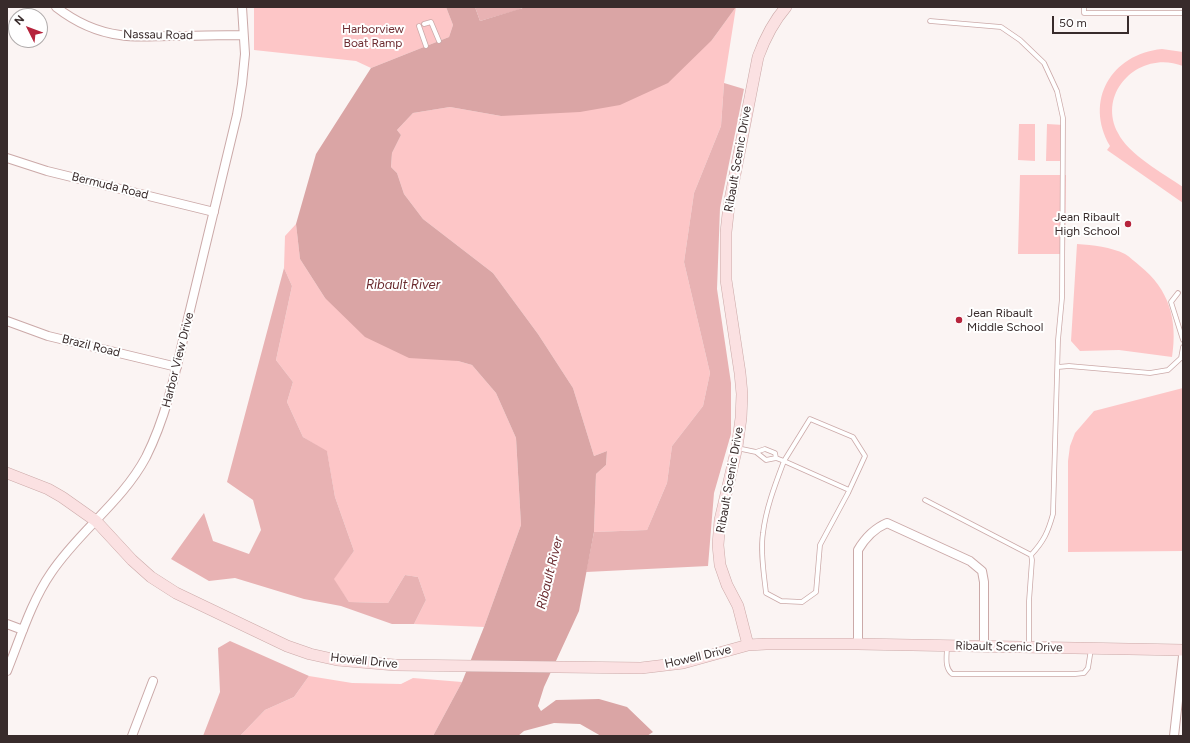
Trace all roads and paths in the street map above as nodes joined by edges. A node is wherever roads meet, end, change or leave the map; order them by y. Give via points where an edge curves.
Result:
1 (56, 7) edge
2 (242, 7) edge
3 (786, 7) edge
4 (1084, 7) edge
5 (1183, 13) edge
6 (930, 21) dead end
7 (424, 24) dead end
8 (419, 26) dead end
9 (243, 35) junction
10 (439, 41) dead end
11 (426, 46) dead end
12 (7, 158) edge
13 (214, 212) junction
14 (1178, 293) dead end
15 (7, 321) edge
16 (1183, 340) edge
17 (1183, 347) edge
18 (177, 367) junction
19 (1058, 367) junction
20 (737, 448) junction
21 (756, 452) junction
22 (776, 458) junction
23 (784, 461) junction
24 (7, 473) edge
25 (849, 490) junction
26 (925, 500) dead end
27 (96, 521) junction
28 (1031, 555) junction
29 (7, 624) edge
30 (23, 630) junction
31 (858, 644) junction
32 (748, 645) junction
33 (947, 646) junction
34 (984, 646) junction
35 (1029, 647) junction
36 (1091, 648) junction
37 (1183, 650) edge
38 (1183, 656) edge
39 (7, 671) edge
40 (154, 681) dead end
41 (132, 736) edge
42 (1174, 736) edge

1 - 9 street, Nassau Road via 84,24 120,35
2 - 9 street, Harbor View Drive
3 - 20 street, Ribault Scenic Drive via 764,40 758,57 728,205 726,280 742,394
4 - 5 lane via 1084,13
6 - 19 lane via 1001,27 1020,40 1044,63 1057,91 1063,118 1062,298
7 - 10 lane via 432,22
8 - 11 lane
9 - 13 street, Harbor View Drive via 245,54 237,116
12 - 13 street, Bermuda Road via 47,171
13 - 18 street, Harbor View Drive
14 - 16 lane via 1170,302
15 - 18 street, Brazil Road via 48,336
17 - 19 lane via 1181,358 1168,370 1150,373
18 - 27 street, Harbor View Drive via 165,410 145,458 119,496
19 - 28 lane via 1053,514 1044,538
20 - 21 lane
20 - 32 street, Ribault Scenic Drive via 720,520 718,545 720,565 727,586 738,606
21 - 22 lane via 766,460
21 - 22 lane via 765,449 775,453
22 - 23 lane
23 - 25 lane
23 - 25 lane via 810,419 853,437 865,456
23 - 25 lane via 770,496 762,534 766,593 781,601 802,602 816,592 820,545
24 - 27 street, Howell Drive via 48,489
26 - 28 lane
27 - 30 street, Harbor View Drive via 50,573
27 - 32 street, Howell Drive via 132,560 151,577 176,593 287,646 337,660 394,665 641,668 684,663
28 - 35 lane
29 - 30 street
30 - 39 street, Harbor View Drive
31 - 32 street, Ribault Scenic Drive
31 - 33 street, Ribault Scenic Drive
31 - 34 street via 858,550 871,532 887,523 970,561 982,571
33 - 34 street, Ribault Scenic Drive
33 - 36 lane via 946,663 952,674 1084,673 1088,668
34 - 35 street, Ribault Scenic Drive
35 - 36 street, Ribault Scenic Drive
36 - 37 street, Ribault Scenic Drive
38 - 42 street
40 - 41 street

